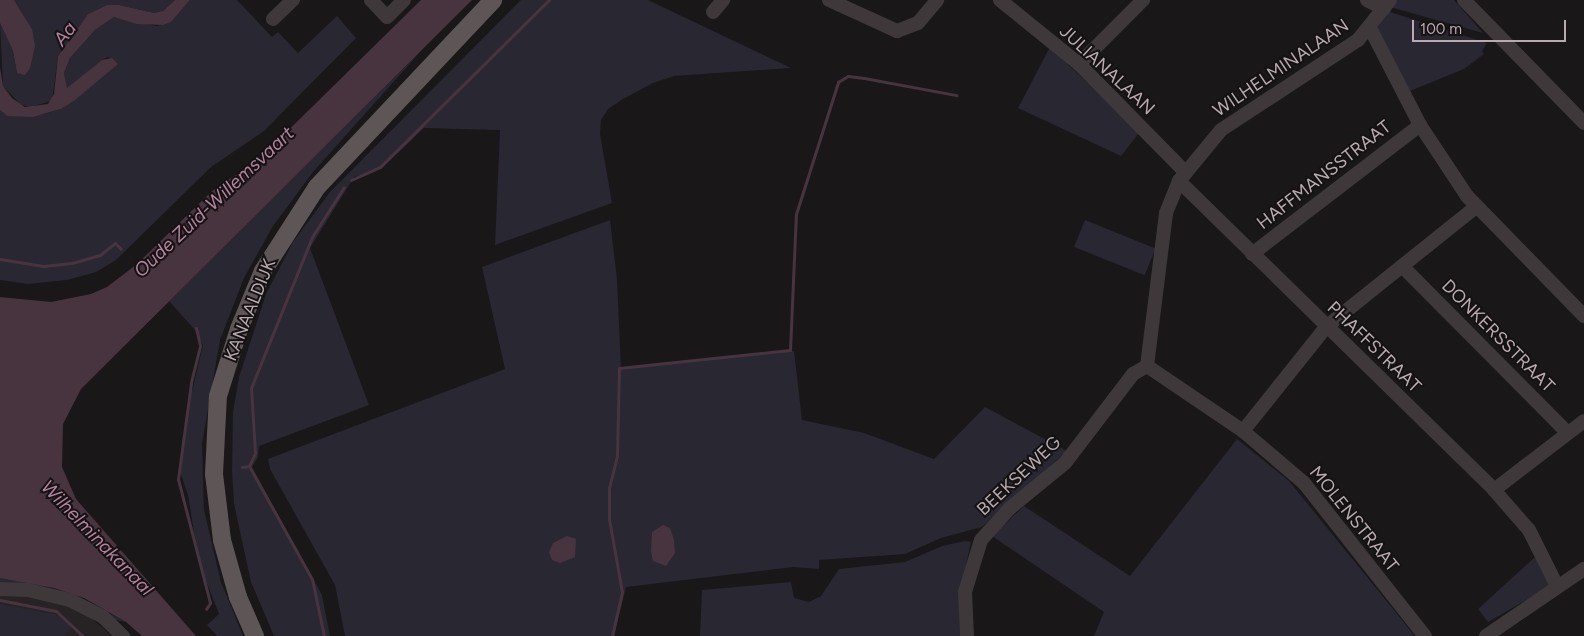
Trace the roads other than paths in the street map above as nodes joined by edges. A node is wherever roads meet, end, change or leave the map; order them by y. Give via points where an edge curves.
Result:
1 (293, 0) edge
2 (371, 0) edge
3 (404, 0) edge
4 (493, 0) edge
5 (723, 0) edge
6 (829, 0) edge
7 (937, 0) edge
8 (1000, 0) edge
9 (1143, 0) edge
10 (1367, 0) edge
11 (1464, 0) edge
12 (1387, 4) edge
13 (713, 12) dead end
14 (274, 19) dead end
15 (1370, 28) junction
16 (1079, 64) junction
17 (1584, 123) edge
18 (1420, 125) junction
19 (1182, 177) junction
20 (1476, 207) junction
21 (1252, 254) junction
22 (1402, 266) junction
23 (1584, 316) edge
24 (1326, 327) junction
25 (1147, 366) junction
26 (1584, 420) edge
27 (1243, 431) junction
28 (1568, 433) junction
29 (1494, 490) junction
30 (1584, 569) edge
31 (1557, 586) junction
32 (0, 589) edge
33 (123, 636) edge
34 (255, 636) edge
35 (967, 636) edge
36 (1425, 636) edge
37 (1486, 636) edge

1 - 14 street
2 - 3 street via 387,17
4 - 34 main road, KANAALDIJK via 316,188 263,271 239,329 218,396 214,474 222,540 238,597
5 - 13 street
6 - 7 street via 897,31 918,24
8 - 16 street, JULIANALAAN
9 - 16 street
10 - 12 street
11 - 17 street
12 - 15 street, WILHELMINALAAN
15 - 18 street
15 - 19 street, WILHELMINALAAN via 1358,40 1234,120
16 - 19 street, JULIANALAAN
18 - 20 street
18 - 21 street, HAFFMANSSTRAAT
19 - 21 street, PHAFFSTRAAT
19 - 25 street, WILHELMINALAAN via 1166,213
20 - 22 street
20 - 23 street
21 - 24 street, PHAFFSTRAAT
22 - 24 street
22 - 28 street, DONKERSSTRAAT
24 - 27 street
24 - 29 street, PHAFFSTRAAT
25 - 27 street, MOLENSTRAAT
25 - 35 street, BEEKSEWEG via 1133,374 1065,463 1010,508 980,540 965,592
26 - 28 street
27 - 36 street, MOLENSTRAAT via 1304,483
28 - 29 street
29 - 31 street, PHAFFSTRAAT via 1537,544
30 - 31 street
31 - 37 street
32 - 33 street via 28,590 70,600 104,617

